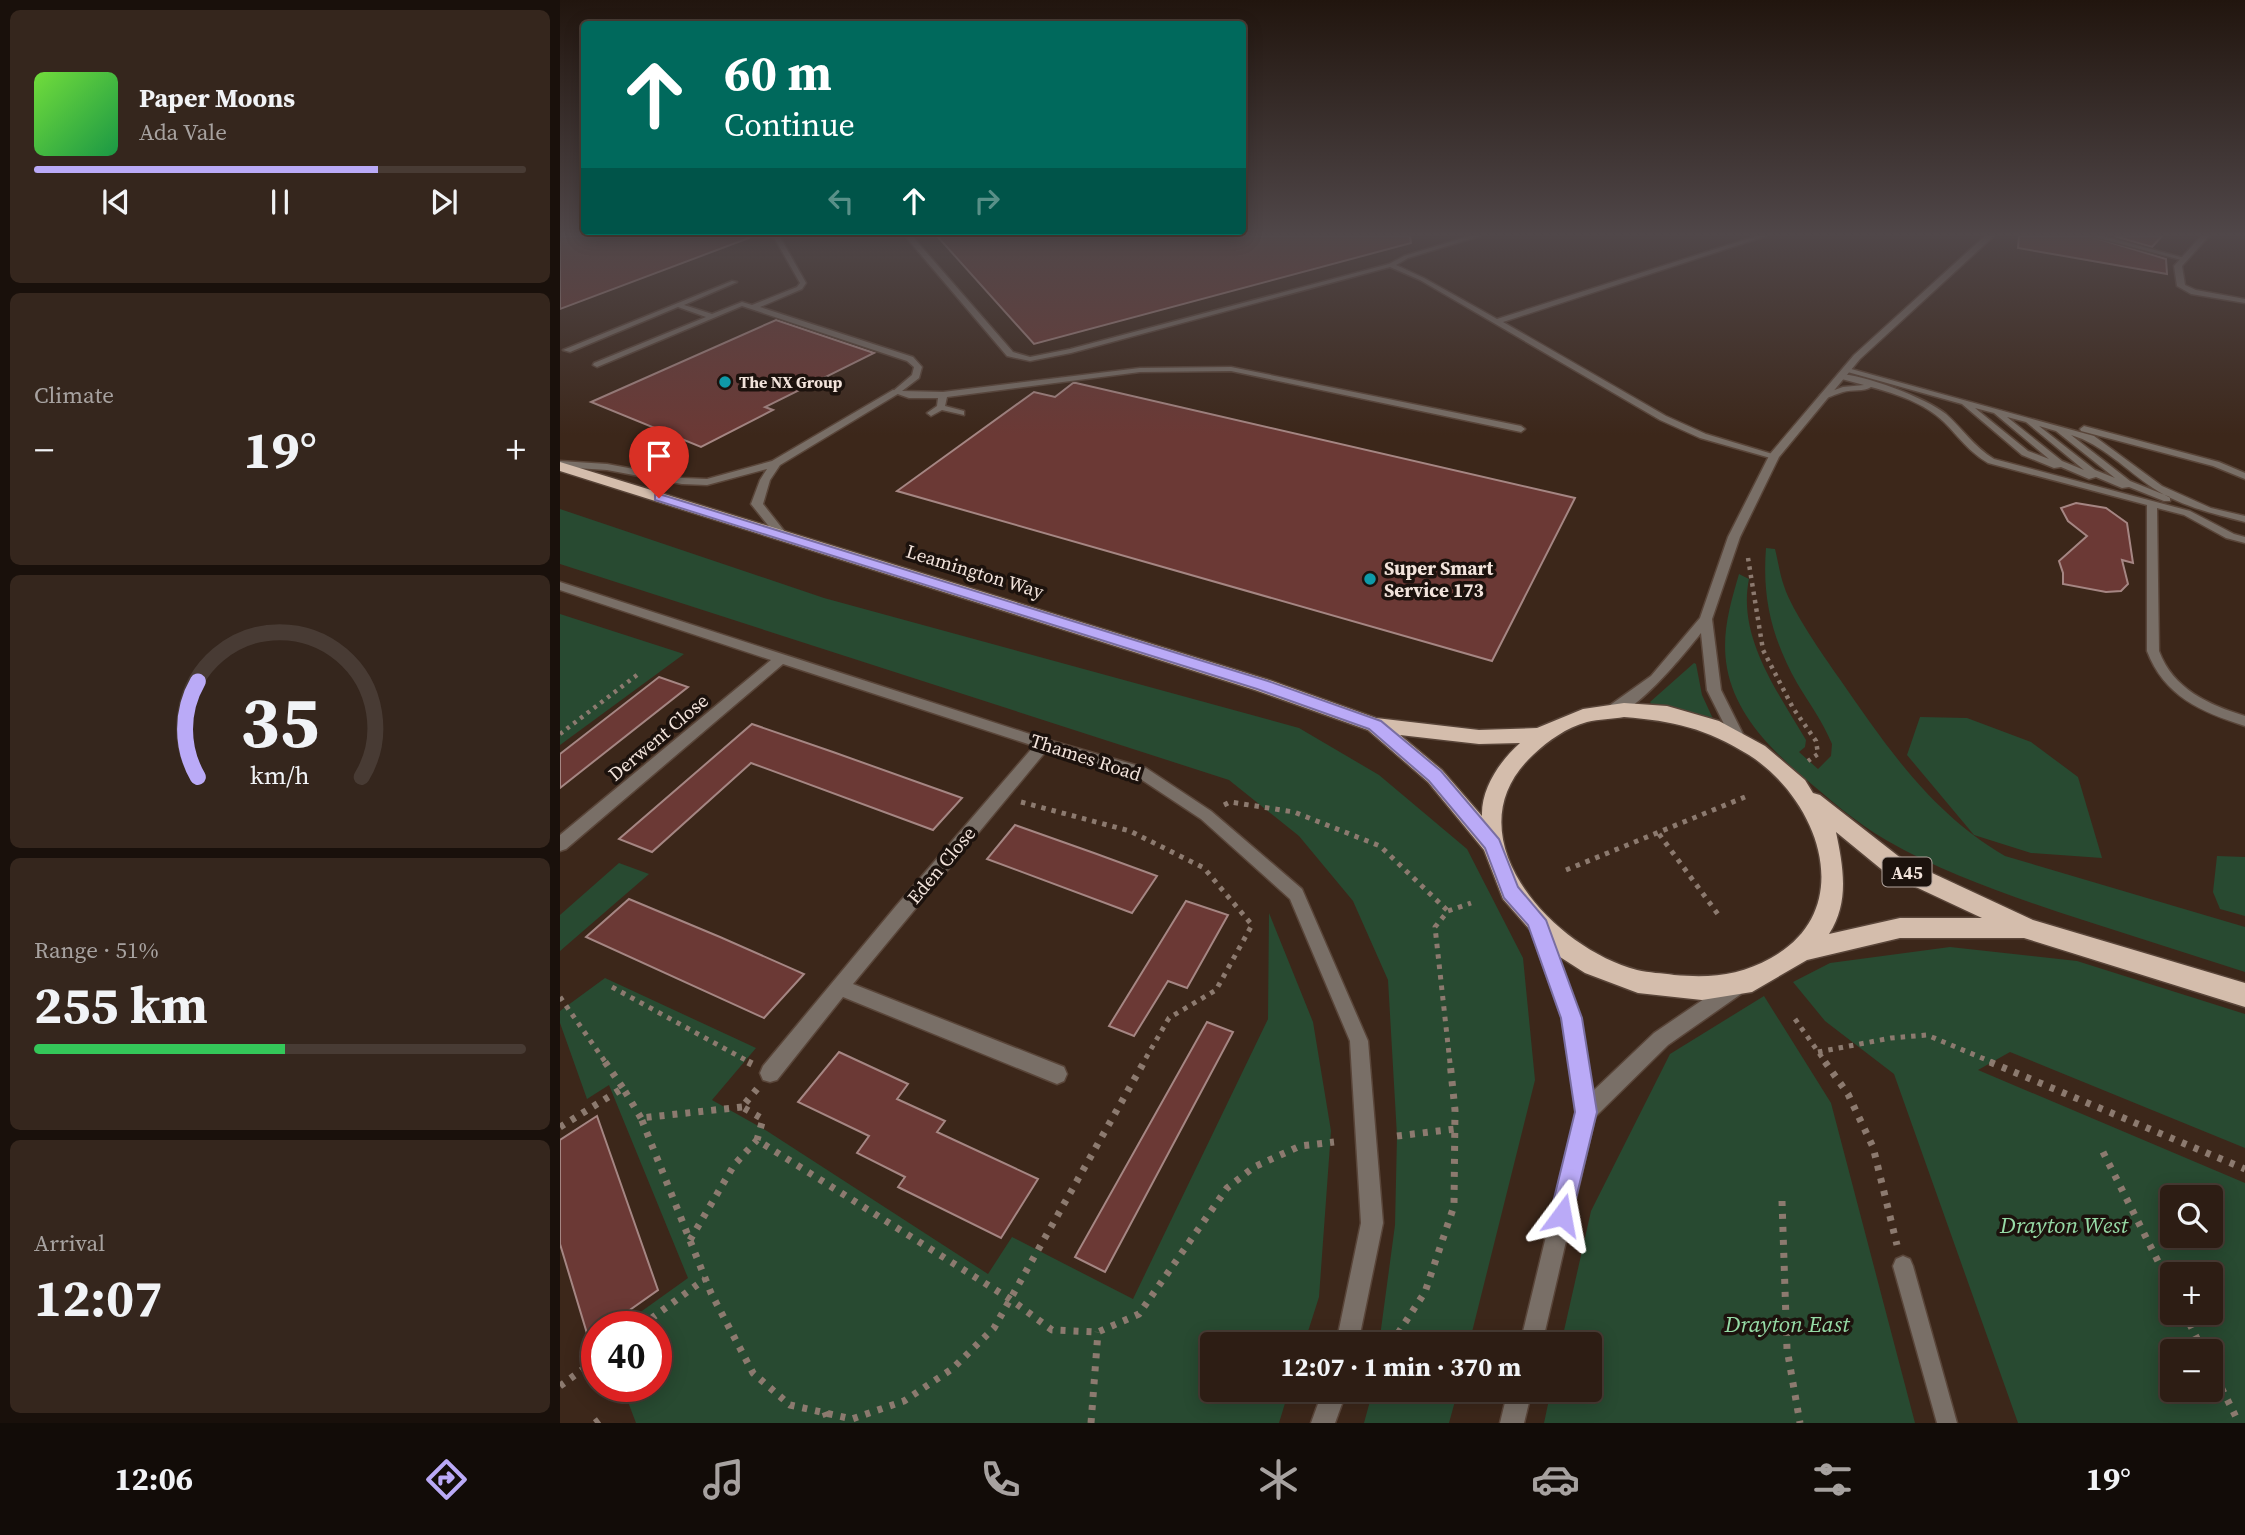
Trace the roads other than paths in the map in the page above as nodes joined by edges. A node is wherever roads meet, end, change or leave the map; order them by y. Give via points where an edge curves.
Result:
1 (684, 302) edge
2 (765, 302) edge
3 (965, 302) edge
4 (1252, 302) edge
5 (1462, 302) edge
6 (1557, 302) edge
7 (1919, 302) edge
8 (678, 305) junction
9 (754, 307) junction
10 (710, 316) junction
11 (1496, 322) junction
12 (567, 350) dead end
13 (597, 365) dead end
14 (1844, 372) junction
15 (1908, 386) junction
16 (1882, 388) junction
17 (895, 392) junction
18 (943, 395) junction
19 (1824, 397) junction
20 (1950, 398) junction
21 (1964, 402) junction
22 (1980, 406) junction
23 (941, 407) junction
24 (1995, 410) junction
25 (931, 413) dead end
26 (961, 413) dead end
27 (2010, 414) junction
28 (2025, 419) junction
29 (2041, 423) junction
30 (2057, 428) junction
31 (1521, 429) dead end
32 (1774, 456) junction
33 (776, 463) junction
34 (560, 465) edge
35 (2081, 474) junction
36 (2245, 476) edge
37 (2098, 479) junction
38 (2116, 484) junction
39 (2134, 489) junction
40 (2152, 499) junction
41 (2169, 500) junction
42 (2191, 506) junction
43 (2208, 510) junction
44 (2245, 519) edge
45 (783, 537) junction
46 (2245, 540) edge
47 (560, 586) edge
48 (1706, 619) junction
49 (780, 659) junction
50 (1611, 712) junction
51 (2245, 720) edge
52 (1375, 725) junction
53 (1541, 735) junction
54 (1739, 740) junction
55 (1044, 744) junction
56 (1801, 791) junction
57 (560, 844) edge
58 (1493, 845) junction
59 (1536, 920) junction
60 (2028, 929) junction
61 (1800, 951) junction
62 (1743, 982) junction
63 (841, 988) junction
64 (2245, 995) edge
65 (770, 1073) road end
66 (1057, 1074) dead end
67 (1586, 1112) junction
68 (1903, 1266) road end
69 (1349, 1332) edge
70 (1534, 1332) edge
71 (1331, 1402) edge
72 (1517, 1402) edge
73 (1323, 1423) edge
74 (1513, 1423) edge
75 (1947, 1423) edge

1 - 8 lane
2 - 9 lane
3 - 4 lane via 1010,354 1030,359
5 - 11 lane
6 - 11 lane
7 - 14 street
8 - 10 lane
8 - 12 lane
9 - 10 lane via 742,304
9 - 17 lane via 911,359 918,367 916,376
10 - 13 lane
11 - 32 lane via 1662,418 1703,436
14 - 15 lane
14 - 16 lane
14 - 19 street
15 - 20 lane
15 - 36 lane via 1960,395 2216,464
16 - 19 lane via 1854,388
16 - 40 lane via 1922,402 1954,427 1965,444 1991,461
17 - 18 lane
17 - 33 street
18 - 23 lane
18 - 31 lane via 1140,370 1231,369
19 - 32 street
20 - 21 lane
20 - 35 lane via 1967,405 2029,455
21 - 22 lane
21 - 35 lane via 1982,410 2046,460
22 - 24 lane
22 - 37 lane via 2003,417 2063,465
23 - 25 lane
23 - 26 lane
24 - 27 lane
24 - 38 lane via 2018,421 2075,467
27 - 28 lane
27 - 39 lane via 2033,426 2096,475
28 - 29 lane
28 - 40 lane via 2049,430 2114,480
29 - 30 lane
29 - 41 lane via 2065,435 2127,482
30 - 42 lane via 2081,439 2150,490
30 - 43 lane via 2091,438 2159,488
32 - 48 street via 1734,537
33 - 34 street via 707,482
33 - 45 street via 757,504
34 - 45 highway, Leamington Way
35 - 37 lane
37 - 38 lane
38 - 39 lane
39 - 40 lane
40 - 41 lane
40 - 46 lane
40 - 51 lane via 2156,663 2182,692 2215,711
41 - 42 lane
42 - 43 lane
43 - 44 lane
45 - 52 highway, Leamington Way via 1262,685
47 - 49 street, Thames Road
48 - 50 street via 1656,679
48 - 54 street via 1714,690
49 - 55 street, Thames Road
49 - 57 street, Derwent Close
50 - 53 highway via 1583,716
50 - 54 highway via 1667,713 1712,726
52 - 53 highway, Leamington Way via 1479,737
52 - 58 highway, Leamington Way via 1435,776
53 - 58 highway via 1508,766 1492,805
54 - 56 highway via 1758,751
55 - 63 street, Eden Close
55 - 69 street, Thames Road via 1141,772 1206,815 1296,894 1359,1041 1372,1223
56 - 60 highway, A45 via 1895,866
56 - 61 highway via 1825,830 1834,879 1823,924
58 - 59 highway via 1511,892
59 - 62 highway via 1554,940 1594,965 1638,982 1702,989
59 - 67 street via 1571,1018
60 - 61 highway, A45 via 1900,928
60 - 64 highway, A45
61 - 62 highway
62 - 67 street via 1661,1039
63 - 65 street, Eden Close
63 - 66 street
67 - 70 street
68 - 75 lane
71 - 73 street
72 - 74 street

